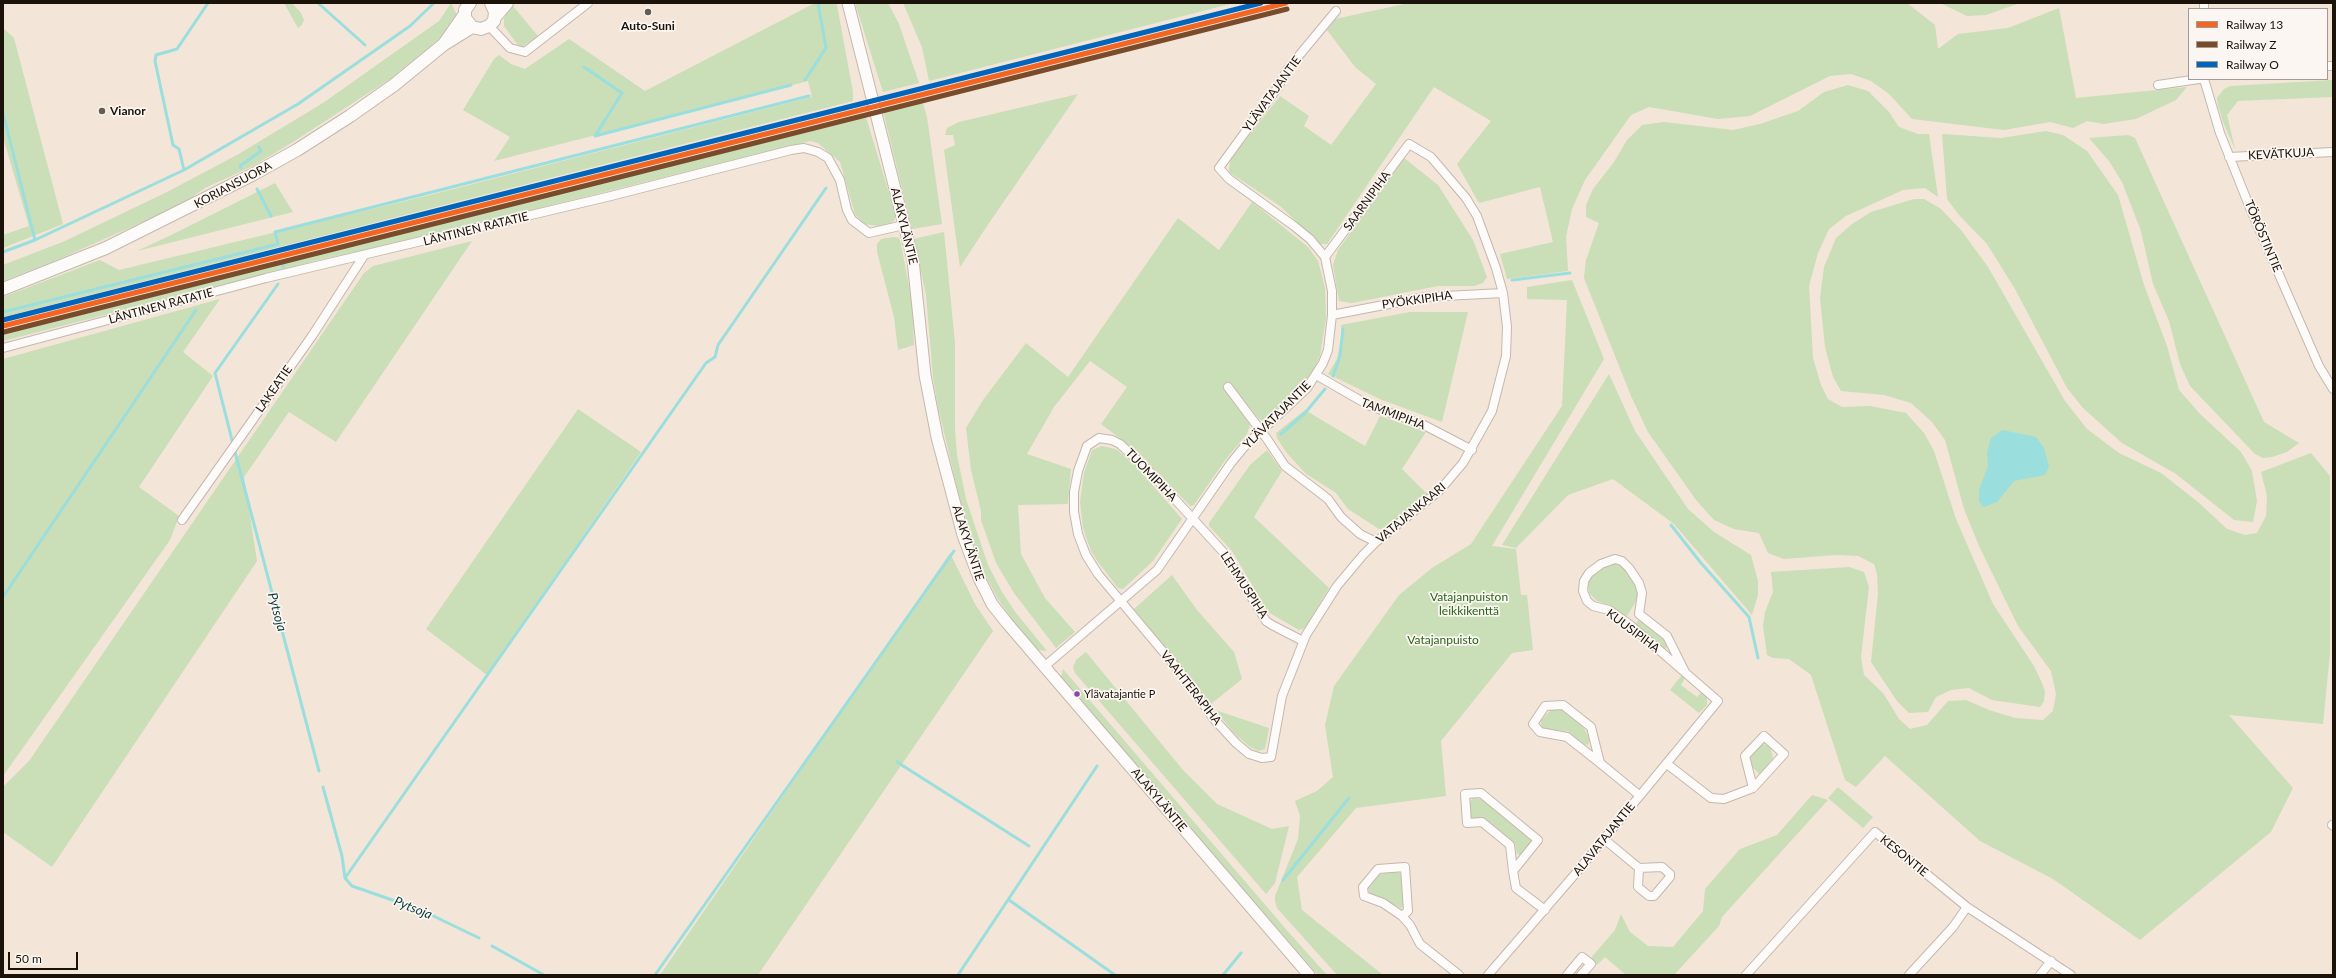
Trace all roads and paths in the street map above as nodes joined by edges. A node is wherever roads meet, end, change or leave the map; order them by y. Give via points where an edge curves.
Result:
1 (491, 3) edge
2 (506, 3) edge
3 (588, 3) edge
4 (848, 3) edge
5 (465, 7) edge
6 (1336, 11) dead end
7 (492, 22) junction
8 (472, 27) junction
9 (443, 45) junction
10 (2192, 80) edge
11 (2204, 80) edge
12 (2158, 85) dead end
13 (1409, 144) joint
14 (2333, 152) edge
15 (2229, 156) junction
16 (904, 225) junction
17 (362, 257) junction
18 (1325, 257) junction
19 (3, 289) edge
20 (1503, 293) junction
21 (1332, 315) junction
22 (3, 348) edge
23 (1316, 375) junction
24 (1228, 387) dead end
25 (2333, 389) edge
26 (1261, 431) junction
27 (1472, 450) junction
28 (1193, 519) junction
29 (182, 520) dead end
30 (1376, 542) junction
31 (1121, 602) junction
32 (1639, 614) junction
33 (1628, 624) junction
34 (1303, 641) junction
35 (1045, 666) junction
36 (1685, 672) junction
37 (1718, 700) joint
38 (1271, 757) joint
39 (1600, 763) junction
40 (1667, 764) junction
41 (1753, 788) junction
42 (1639, 795) junction
43 (1604, 839) junction
44 (1639, 868) dead end
45 (1513, 871) junction
46 (1967, 907) junction
47 (1544, 910) junction
48 (1402, 916) junction
49 (2051, 961) junction
50 (1309, 975) edge
51 (1458, 975) edge
52 (1488, 975) edge
53 (1567, 975) edge
54 (1581, 975) edge
55 (1746, 975) edge
56 (1909, 975) edge
57 (2040, 975) edge
58 (2071, 975) edge

1 - 7 main road via 494,7
2 - 7 main road
3 - 7 street via 525,52 510,48
4 - 16 street, ALAKYLÄNTIE
5 - 8 main road via 467,22
5 - 9 main road, KORIANSUORA
6 - 18 street, YLÄVATAJANTIE via 1287,70 1278,87 1219,168 1229,179 1310,239
7 - 8 main road via 481,29
8 - 9 main road, KORIANSUORA
9 - 19 main road, KORIANSUORA via 394,85 350,116 246,179 106,248
10 - 12 street
11 - 15 street, TÖRÖSTINTIE
13 - 18 street, SAARNIPIHA
13 - 20 street, VATAJANKAARI via 1431,157 1466,198 1488,243
14 - 15 street, KEVÄTKUJA
15 - 25 street, TÖRÖSTINTIE via 2319,366
16 - 17 street, LÄNTINEN RATATIE via 869,233 852,220 840,180 828,158 804,148
16 - 35 street, ALAKYLÄNTIE via 916,280 928,395 963,535 976,572 989,598
17 - 22 street, LÄNTINEN RATATIE via 266,278
17 - 29 street, LAKEATIE via 312,336
18 - 21 street, YLÄVATAJANTIE via 1332,291
20 - 21 street, PYÖKKIPIHA via 1425,297
20 - 27 street, VATAJANKAARI via 1507,327 1504,368 1492,411
21 - 23 street, YLÄVATAJANTIE via 1328,350
23 - 26 street, YLÄVATAJANTIE via 1307,388
23 - 27 street, TAMMIPIHA via 1370,406 1422,424
24 - 26 street
26 - 28 street, YLÄVATAJANTIE via 1231,463
26 - 30 street via 1285,466 1328,500 1341,517 1360,534
27 - 30 street, VATAJANKAARI via 1440,490
28 - 31 street, YLÄVATAJANTIE via 1157,570
28 - 31 street, TUOMIPIHA via 1120,444 1099,438 1087,446 1076,481 1076,524 1092,565
28 - 34 street, LEHMUSPIHA via 1225,554 1266,621
30 - 34 street, VATAJANKAARI via 1337,586
31 - 35 street, YLÄVATAJANTIE
31 - 38 street, VAAHTERAPIHA via 1186,679 1213,718 1236,743 1249,754 1262,758
32 - 33 street
32 - 33 street, KUUSIPIHA via 1642,593 1639,583 1622,561 1608,560 1589,573 1583,591 1587,600 1594,606 1609,610
32 - 36 street, KUUSIPIHA via 1667,636
33 - 36 street, KUUSIPIHA
34 - 38 street, VATAJANKAARI via 1282,696
35 - 50 street, ALAKYLÄNTIE
36 - 37 street, KUUSIPIHA
37 - 40 street, ALAVATAJANTIE
39 - 39 street via 1567,737 1540,732 1533,724 1545,706 1563,705 1591,727
39 - 42 street
40 - 41 street via 1714,800 1729,798
40 - 42 street, ALAVATAJANTIE
41 - 41 street via 1784,753 1763,736 1744,758
42 - 43 street, ALAVATAJANTIE
43 - 44 street
43 - 47 street, ALAVATAJANTIE
45 - 45 street via 1510,846 1482,822 1467,823 1465,794 1481,793 1538,840
45 - 47 street via 1516,888
46 - 49 street, KESONTIE
46 - 55 street, KESONTIE via 1875,832
46 - 56 street via 1953,927
47 - 52 street, ALAVATAJANTIE
48 - 48 street via 1383,903 1364,896 1362,887 1378,869 1405,867 1408,910
48 - 51 street via 1420,944
49 - 57 street
49 - 58 street, KESONTIE
53 - 54 street via 1582,957 1591,964

